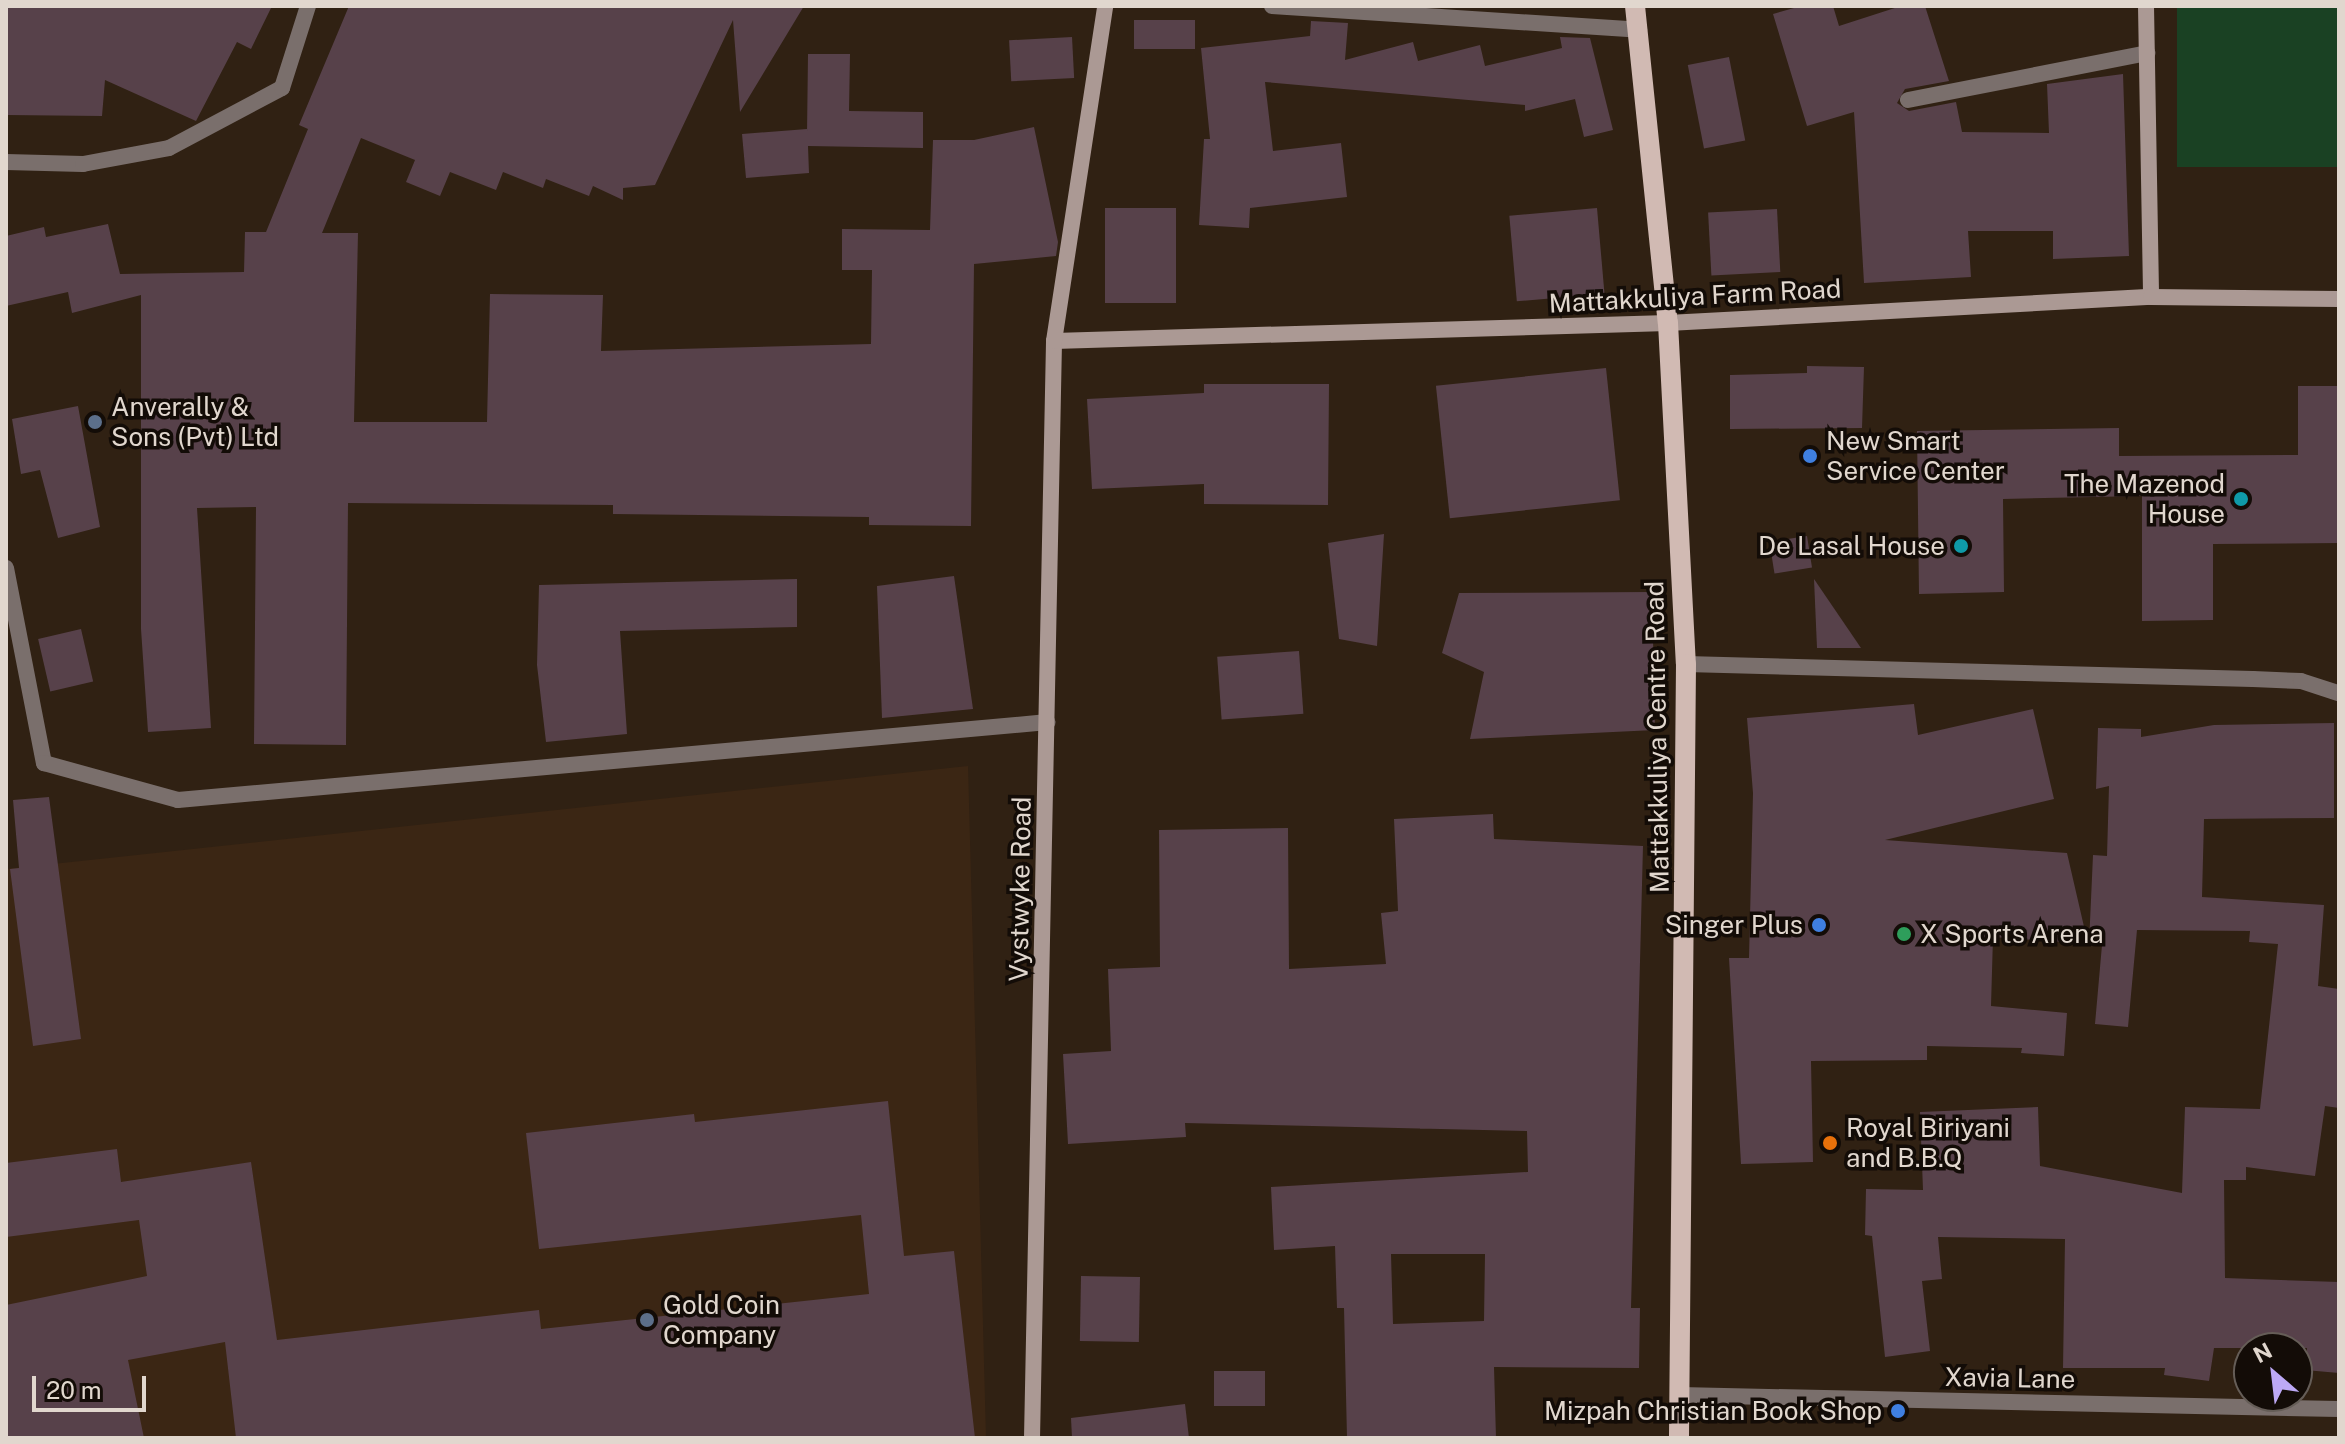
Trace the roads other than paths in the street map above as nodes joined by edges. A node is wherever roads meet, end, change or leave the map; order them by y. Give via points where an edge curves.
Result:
1 (308, 6) edge
2 (1105, 6) edge
3 (1272, 6) edge
4 (1635, 6) edge
5 (2146, 6) edge
6 (1639, 30) junction
7 (2147, 53) junction
8 (1908, 100) dead end
9 (6, 162) edge
10 (2151, 297) junction
11 (2339, 299) edge
12 (1668, 323) junction
13 (1054, 341) junction
14 (6, 568) edge
15 (1686, 664) junction
16 (2339, 693) edge
17 (1048, 722) junction
18 (1680, 1395) junction
19 (2339, 1409) edge
20 (1032, 1438) edge
21 (1679, 1438) edge

1 - 9 street via 282,88 169,148 83,164
2 - 13 street, Vystwyke Road
3 - 6 street
4 - 6 main road, Mattakkuliya Centre Road
5 - 7 street
6 - 12 main road, Mattakkuliya Centre Road
7 - 8 street
7 - 10 street
10 - 11 street, Mattakkuliya Farm Road
10 - 12 street, Mattakkuliya Farm Road
12 - 13 street, Mattakkuliya Farm Road
12 - 15 main road, Mattakkuliya Centre Road
13 - 17 street, Vystwyke Road
14 - 17 street via 44,763 178,800
15 - 16 street via 2301,681
15 - 18 main road, Mattakkuliya Centre Road
17 - 20 street, Vystwyke Road
18 - 19 street, Xavia Lane
18 - 21 main road, Mattakkuliya Centre Road

